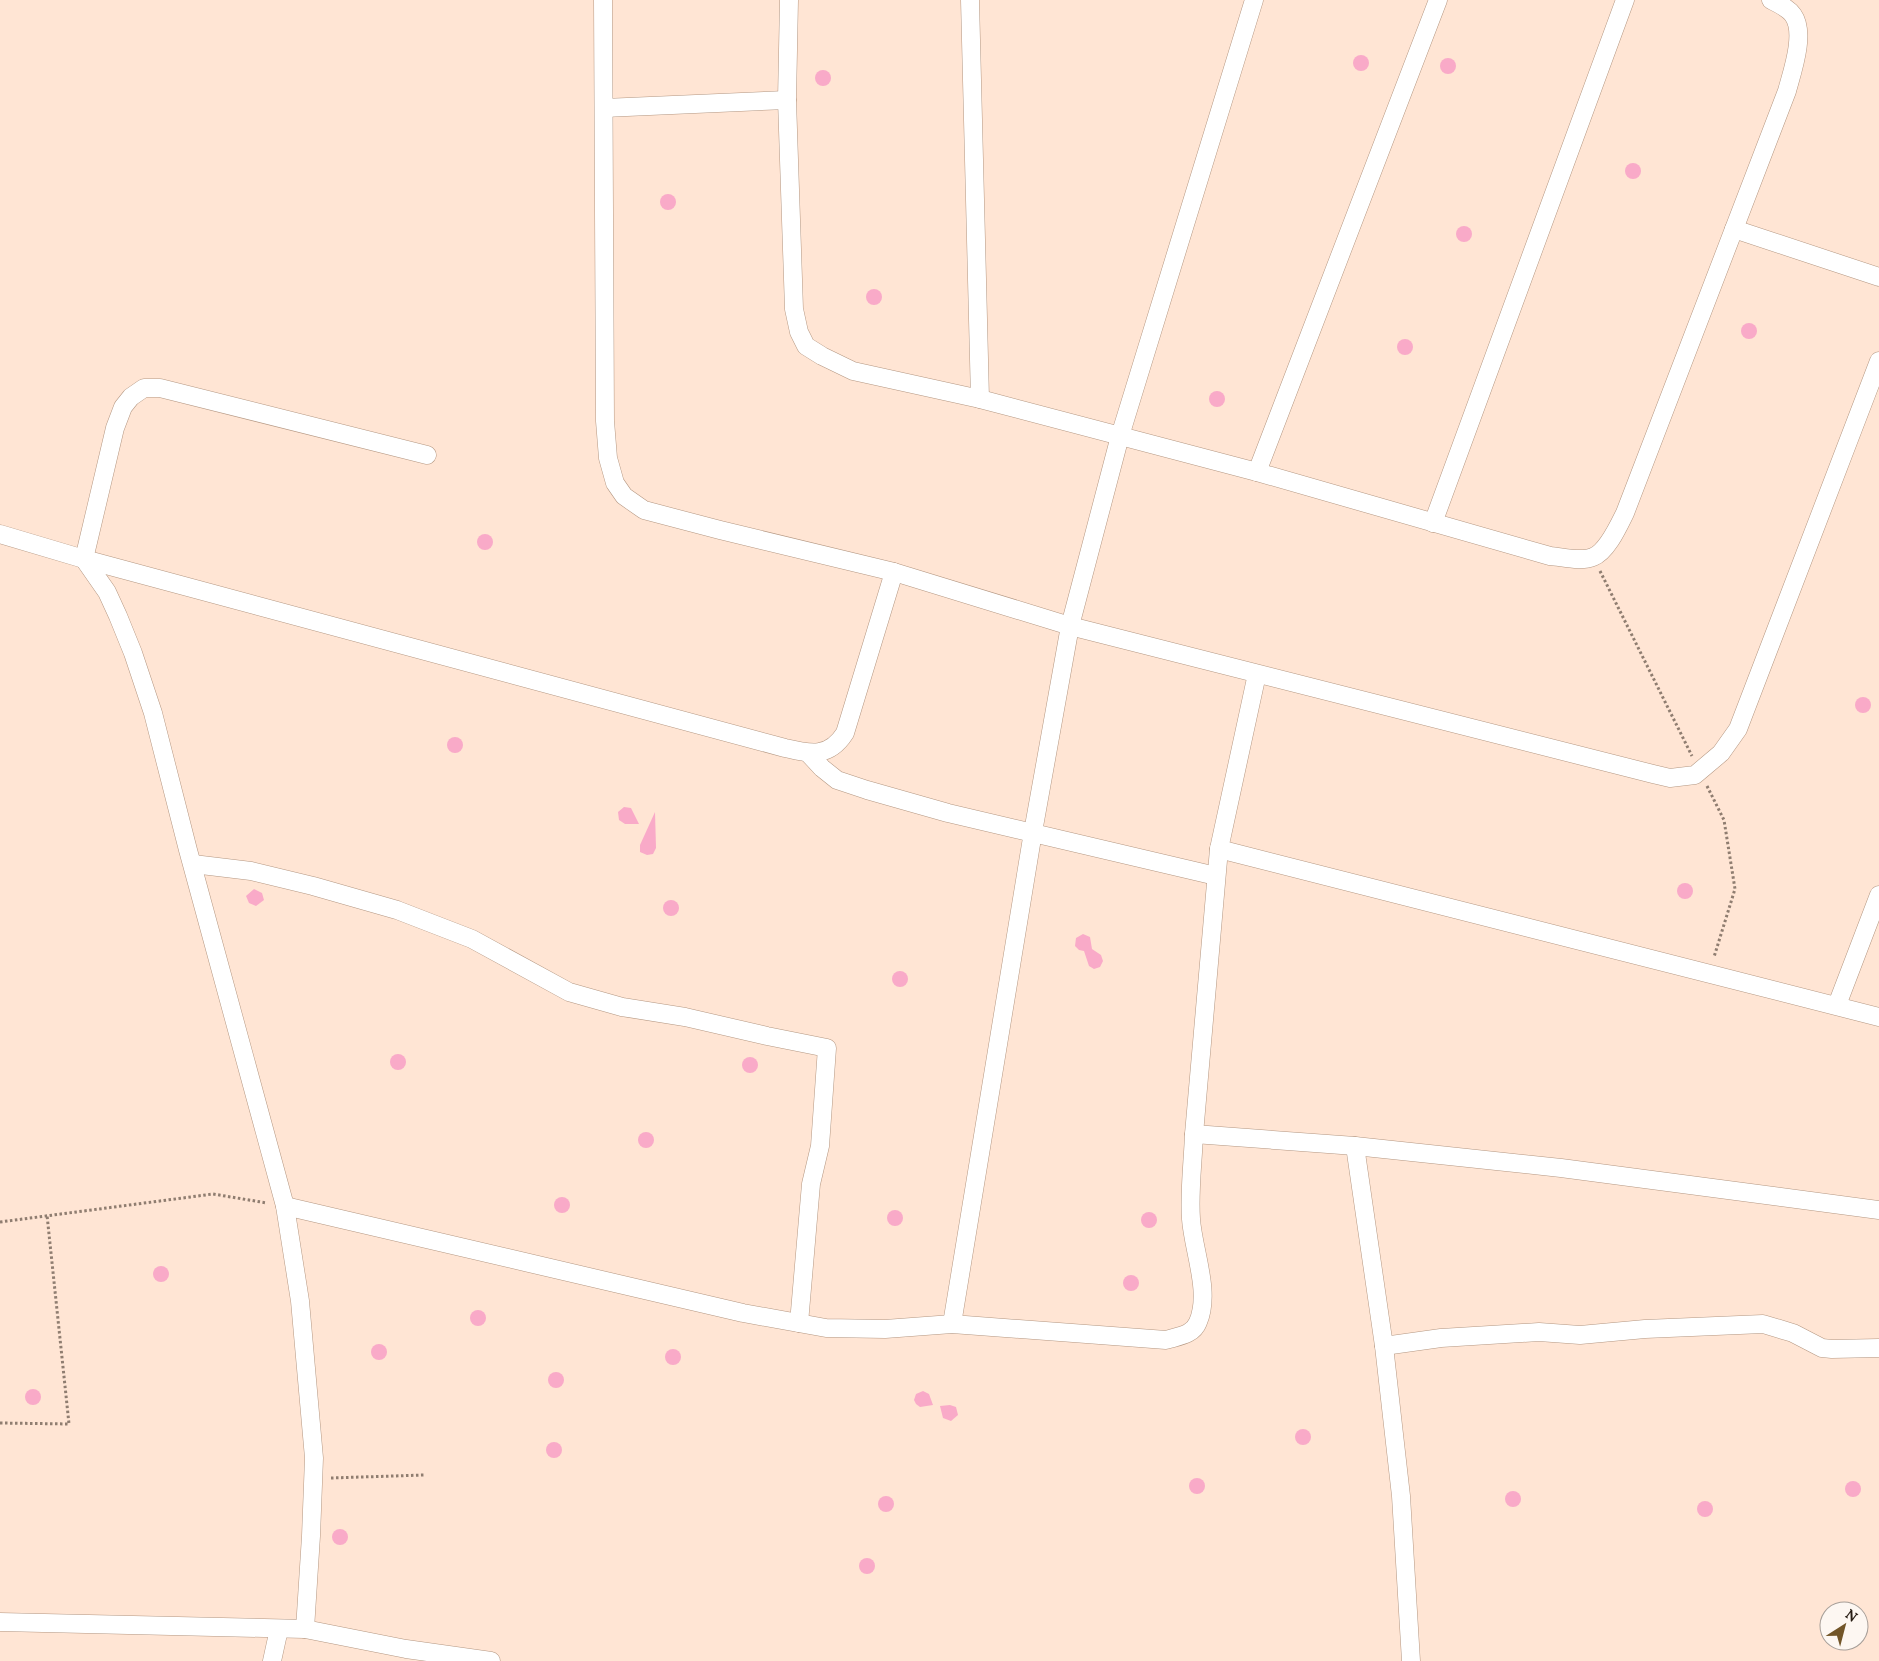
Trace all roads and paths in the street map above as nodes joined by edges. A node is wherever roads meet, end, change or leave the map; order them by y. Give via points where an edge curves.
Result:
1 (603, 0) edge
2 (789, 0) edge
3 (970, 0) edge
4 (1254, 0) edge
5 (1438, 0) edge
6 (1625, 0) edge
7 (1771, 0) edge
8 (787, 100) junction
9 (604, 108) junction
10 (1734, 228) junction
11 (1879, 277) edge
12 (1879, 361) edge
13 (980, 399) junction
14 (1120, 436) junction
15 (427, 455) dead end
16 (1257, 472) junction
17 (1433, 523) junction
18 (0, 534) edge
19 (84, 559) junction
20 (894, 572) junction
21 (1070, 626) junction
22 (1257, 674) junction
23 (808, 753) junction
24 (1033, 832) junction
25 (1219, 849) junction
26 (193, 864) junction
27 (1216, 876) junction
28 (1879, 895) edge
29 (1837, 1005) junction
30 (1879, 1017) edge
31 (1194, 1134) junction
32 (1355, 1146) junction
33 (285, 1206) junction
34 (1879, 1210) edge
35 (47, 1215) junction
36 (0, 1222) edge
37 (799, 1323) junction
38 (952, 1324) junction
39 (1384, 1346) junction
40 (1879, 1348) edge
41 (0, 1423) edge
42 (424, 1475) dead end
43 (313, 1479) junction
44 (0, 1622) edge
45 (279, 1629) junction
46 (305, 1629) junction
47 (272, 1661) edge
48 (491, 1661) edge
49 (1411, 1661) edge

1 - 9 street
2 - 8 street
3 - 13 street
4 - 14 street
5 - 16 street
6 - 17 street
7 - 10 street via 1794,16 1799,39 1787,91
8 - 9 street
8 - 13 street via 794,309 806,346 854,372
9 - 20 street via 605,421 608,458 615,483 624,496 644,510
10 - 11 street
10 - 17 street via 1625,512 1602,552 1582,559 1550,556
12 - 22 street via 1738,729 1721,753 1695,775 1670,778
13 - 14 street
14 - 16 street
14 - 21 street
15 - 19 street via 160,388 144,388 127,401 115,428
16 - 17 street
18 - 19 street
19 - 23 street
19 - 26 street via 107,592 133,653 154,713
20 - 21 street
20 - 23 street via 845,733 830,750
21 - 22 street
21 - 24 street
22 - 25 street
23 - 24 street via 837,780 948,813
24 - 27 street
24 - 38 street
25 - 27 street
25 - 29 street
26 - 33 street
26 - 37 street via 251,871 397,910 472,939 569,992 622,1007 685,1017 827,1048 820,1146 811,1184
27 - 31 street
28 - 29 street
29 - 30 street
31 - 32 street
31 - 38 street via 1190,1216 1202,1304 1199,1321 1193,1330 1166,1340
32 - 34 street via 1561,1168
32 - 39 street
33 - 35 path via 213,1194
33 - 37 street via 596,1280
33 - 43 street via 300,1302 314,1458
35 - 36 path
35 - 41 path via 69,1424
37 - 38 street via 826,1328 885,1329
39 - 40 street via 1441,1338 1539,1332 1580,1334 1763,1324 1794,1332 1822,1348
39 - 49 street via 1401,1496
42 - 43 path
43 - 46 street
44 - 45 street
45 - 46 street
45 - 47 street
46 - 48 street

